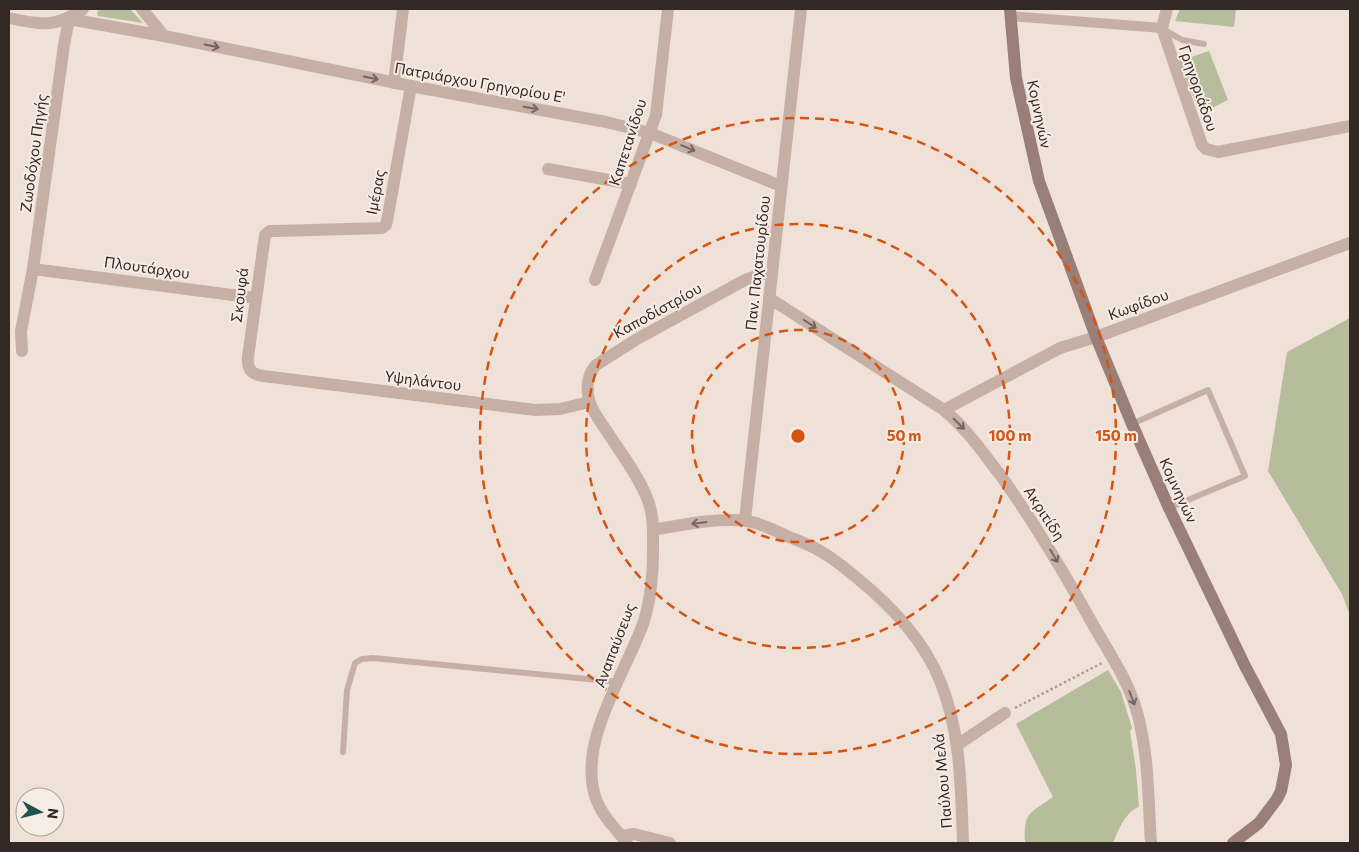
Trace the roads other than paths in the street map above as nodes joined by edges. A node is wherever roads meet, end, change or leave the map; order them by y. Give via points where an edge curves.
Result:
1 (20, 9) edge
2 (83, 9) edge
3 (142, 9) edge
4 (403, 9) edge
5 (668, 9) edge
6 (801, 9) edge
7 (1167, 9) edge
8 (1010, 12) edge
9 (9, 18) edge
10 (69, 19) junction
11 (26, 22) junction
12 (1162, 28) junction
13 (164, 36) junction
14 (1204, 44) dead end
15 (394, 83) junction
16 (411, 86) junction
17 (1350, 126) edge
18 (650, 133) junction
19 (548, 169) dead end
20 (631, 184) junction
21 (781, 186) junction
22 (277, 231) joint
23 (1350, 242) edge
24 (33, 269) junction
25 (772, 274) junction
26 (595, 280) dead end
27 (256, 298) junction
28 (769, 298) junction
29 (1096, 336) junction
30 (22, 351) dead end
31 (252, 373) joint
32 (590, 402) junction
33 (944, 410) junction
34 (1132, 424) junction
35 (1170, 508) junction
36 (745, 520) junction
37 (653, 530) junction
38 (618, 682) junction
39 (1005, 713) road end
40 (957, 745) junction
41 (343, 752) dead end
42 (624, 840) edge
43 (670, 843) edge
44 (963, 843) edge
45 (1151, 843) edge
46 (1233, 843) edge

1 - 11 street
2 - 10 street
3 - 13 street
4 - 15 street
5 - 18 street, Καπετανίδου via 658,108
6 - 21 street, Παν. Παχατουρίδου
7 - 12 street
8 - 12 street
8 - 29 main road, Κομνηνών via 1016,78 1039,182
9 - 11 street
10 - 11 street
10 - 13 street, Πατριάρχου Γρηγορίου Ε'
10 - 24 street, Ζωοδόχου Πηγής
12 - 14 lane via 1182,40
12 - 17 street, Γρηγοριάδου via 1206,149 1218,152
13 -> 15 street, Πατριάρχου Γρηγορίου Ε'
15 - 16 street, Πατριάρχου Γρηγορίου Ε'
16 -> 18 street, Πατριάρχου Γρηγορίου Ε'
16 - 22 street, Ιμέρας via 385,227
18 - 20 street, Καπετανίδου
18 -> 21 street, Πατριάρχου Γρηγορίου Ε'
19 - 20 street
20 - 26 street, Καπετανίδου
21 - 25 street, Παν. Παχατουρίδου
22 - 27 street, Σκουφά via 268,232 264,238
23 - 29 street, Κωφίδου
24 - 27 street, Πλουτάρχου
24 - 30 street, Ζωοδόχου Πηγής via 21,331
25 - 28 street, Παν. Παχατουρίδου
25 - 32 street, Καποδίστρίου via 745,280 600,362 591,371 588,381
27 - 31 street, Σκουφά via 248,361
28 -> 33 street, Ακριτίδη
28 - 36 street, Παν. Παχατουρίδου
29 - 33 street, Κωφίδου via 1060,348
29 - 34 main road, Κομνηνών
31 - 32 street, Υψηλάντου via 535,410 569,408
32 - 37 street, Αναπαύσεως via 641,484 650,504
33 -> 45 street, Ακριτίδη via 973,440 1025,511 1112,658 1134,702 1146,766
34 - 35 main road, Κομνηνών
34 - 35 lane via 1208,390 1245,476
35 - 46 main road, Κομνηνών via 1281,734 1286,755 1284,782 1277,799 1259,823
36 -> 37 street, Παύλου Μελά via 703,522
36 - 40 street, Παύλου Μελά via 821,551 885,601 931,661 950,713
37 - 38 street, Αναπαύσεως via 648,606
38 - 41 lane via 362,658 355,663 348,690
38 - 42 street, Αναπαύσεως via 598,734 591,770 600,810
39 - 40 street
40 - 44 street, Παύλου Μελά
42 - 43 street via 634,834

